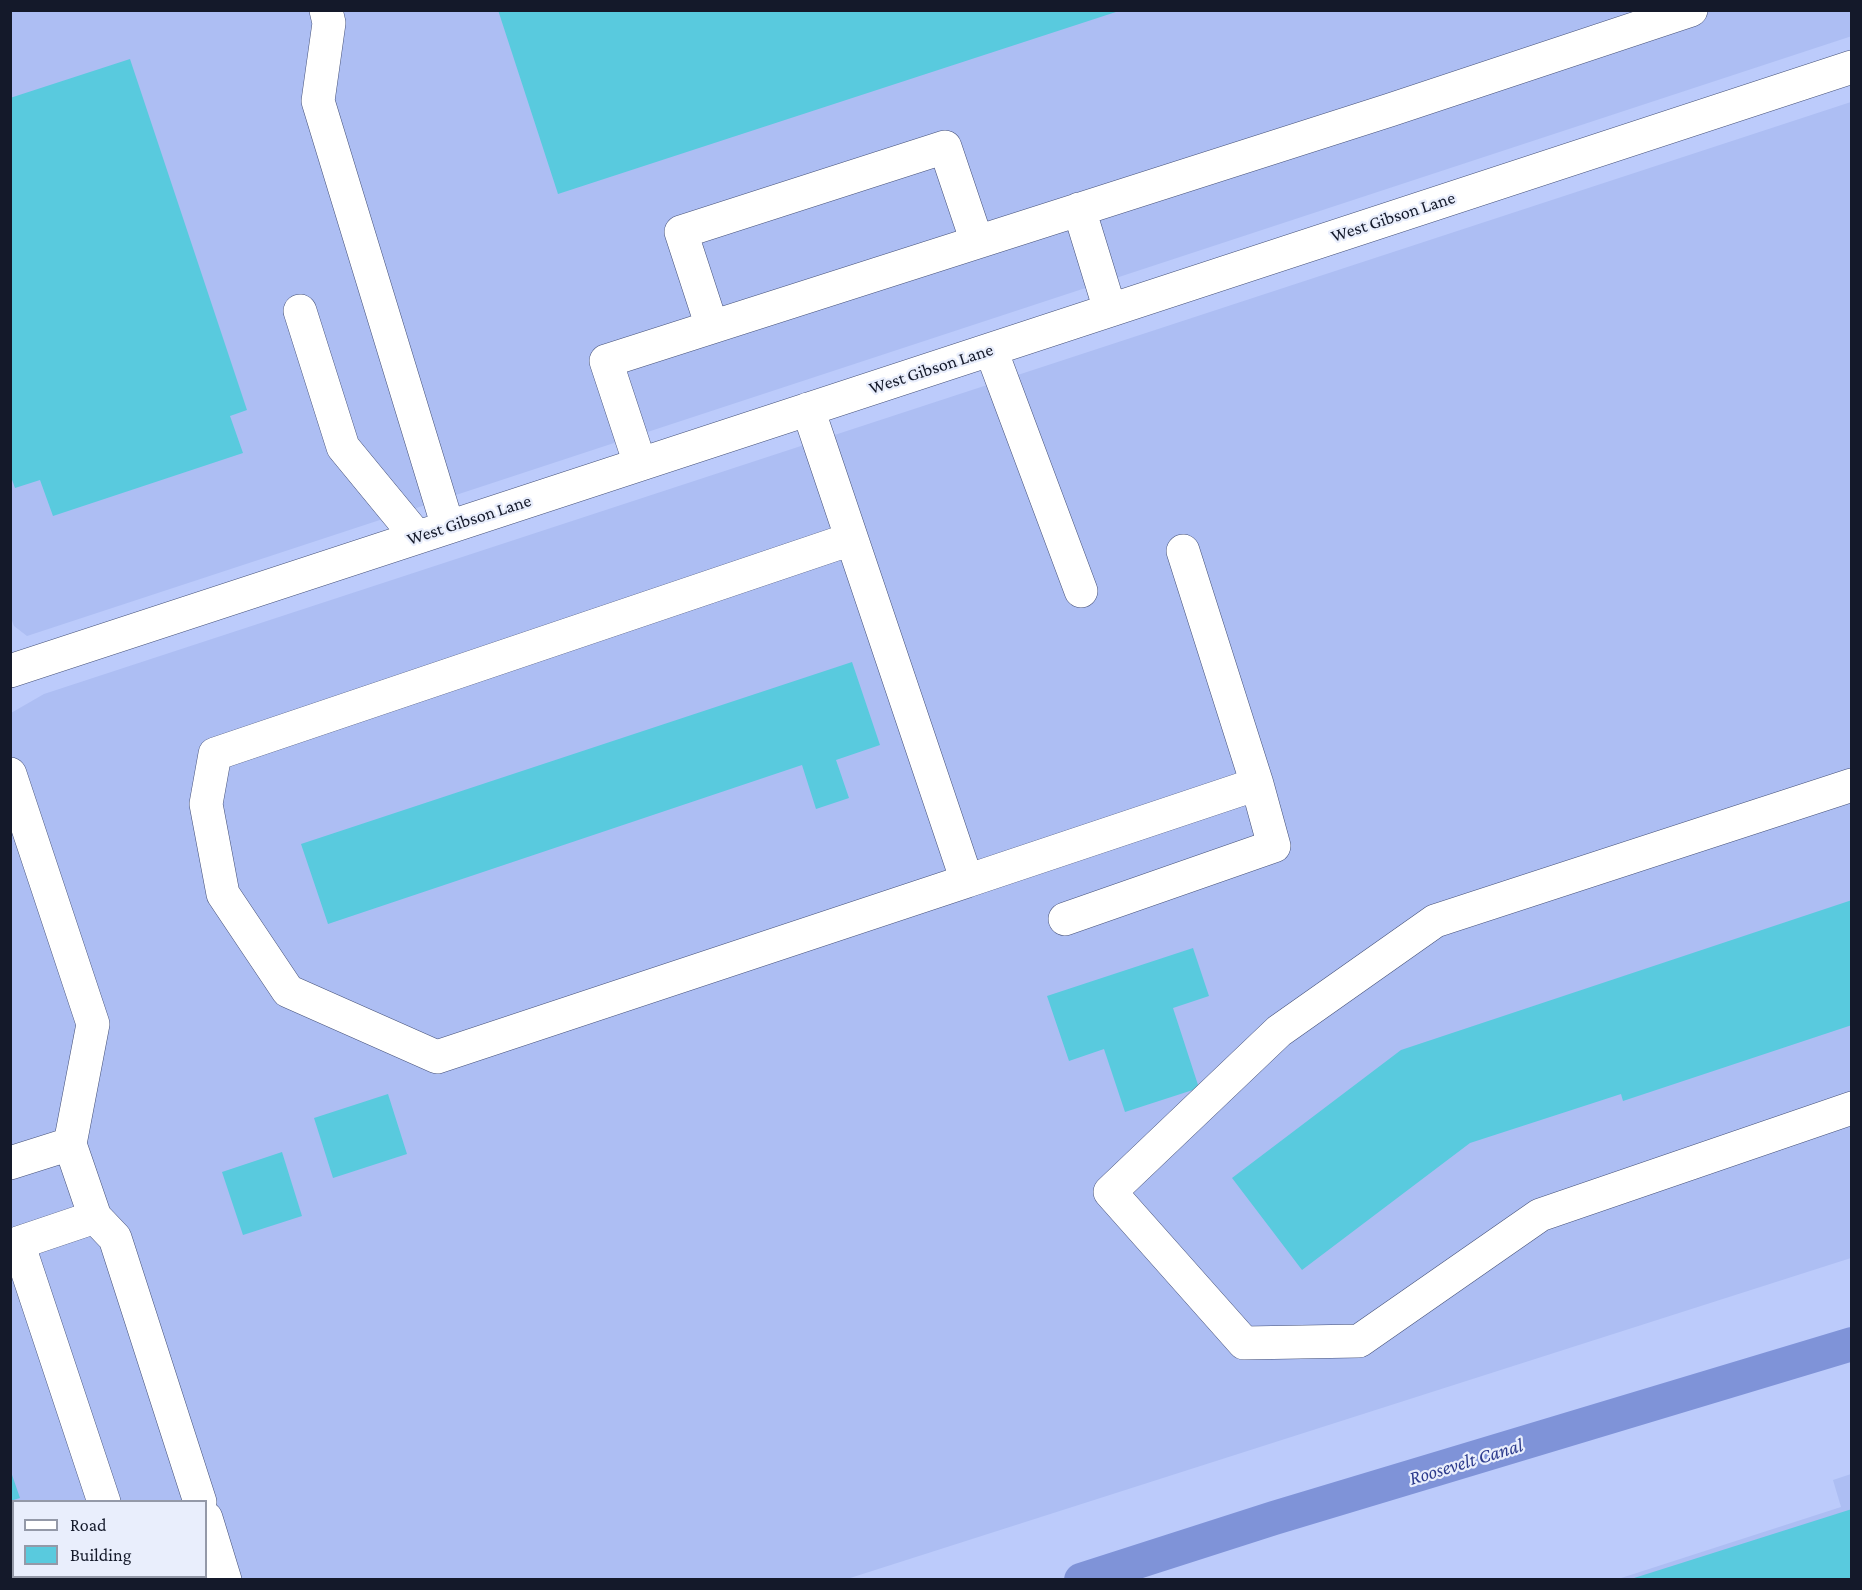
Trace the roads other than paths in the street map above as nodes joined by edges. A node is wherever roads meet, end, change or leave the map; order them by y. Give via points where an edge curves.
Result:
1 (326, 10) edge
2 (1691, 10) edge
3 (1851, 67) edge
4 (1079, 209) junction
5 (977, 242) junction
6 (1110, 310) junction
7 (300, 312) dead end
8 (712, 327) junction
9 (991, 350) junction
10 (808, 409) junction
11 (640, 464) junction
12 (448, 527) junction
13 (417, 537) junction
14 (851, 538) junction
15 (1183, 551) dead end
16 (1081, 591) dead end
17 (10, 671) edge
18 (10, 774) edge
19 (1257, 784) junction
20 (1851, 785) edge
21 (967, 881) junction
22 (1065, 919) dead end
23 (1851, 1108) edge
24 (70, 1144) junction
25 (10, 1163) edge
26 (95, 1217) junction
27 (103, 1500) edge
28 (199, 1500) edge
29 (207, 1521) edge
30 (225, 1580) edge

1 - 12 street via 329,23 318,101
2 - 4 street
3 - 6 street, West Gibson Lane
4 - 5 street
4 - 6 street
5 - 8 street
5 - 8 street via 945,147 923,154 681,232
6 - 9 street, West Gibson Lane
7 - 13 street via 344,447
8 - 11 street via 606,361
9 - 10 street, West Gibson Lane
9 - 16 street
10 - 11 street, West Gibson Lane
10 - 14 street
11 - 12 street, West Gibson Lane
12 - 13 street, West Gibson Lane
13 - 17 street, West Gibson Lane
14 - 21 street
14 - 21 street via 214,754 206,804 223,894 288,991 437,1057
15 - 19 street
18 - 24 street via 93,1024
19 - 21 street
19 - 22 street via 1274,846
20 - 23 street via 1435,921 1279,1031 1110,1192 1244,1343 1359,1341 1540,1215
24 - 25 street
24 - 26 street
26 - 27 street via 18,1243
26 - 28 street via 111,1231 117,1245
29 - 30 street

